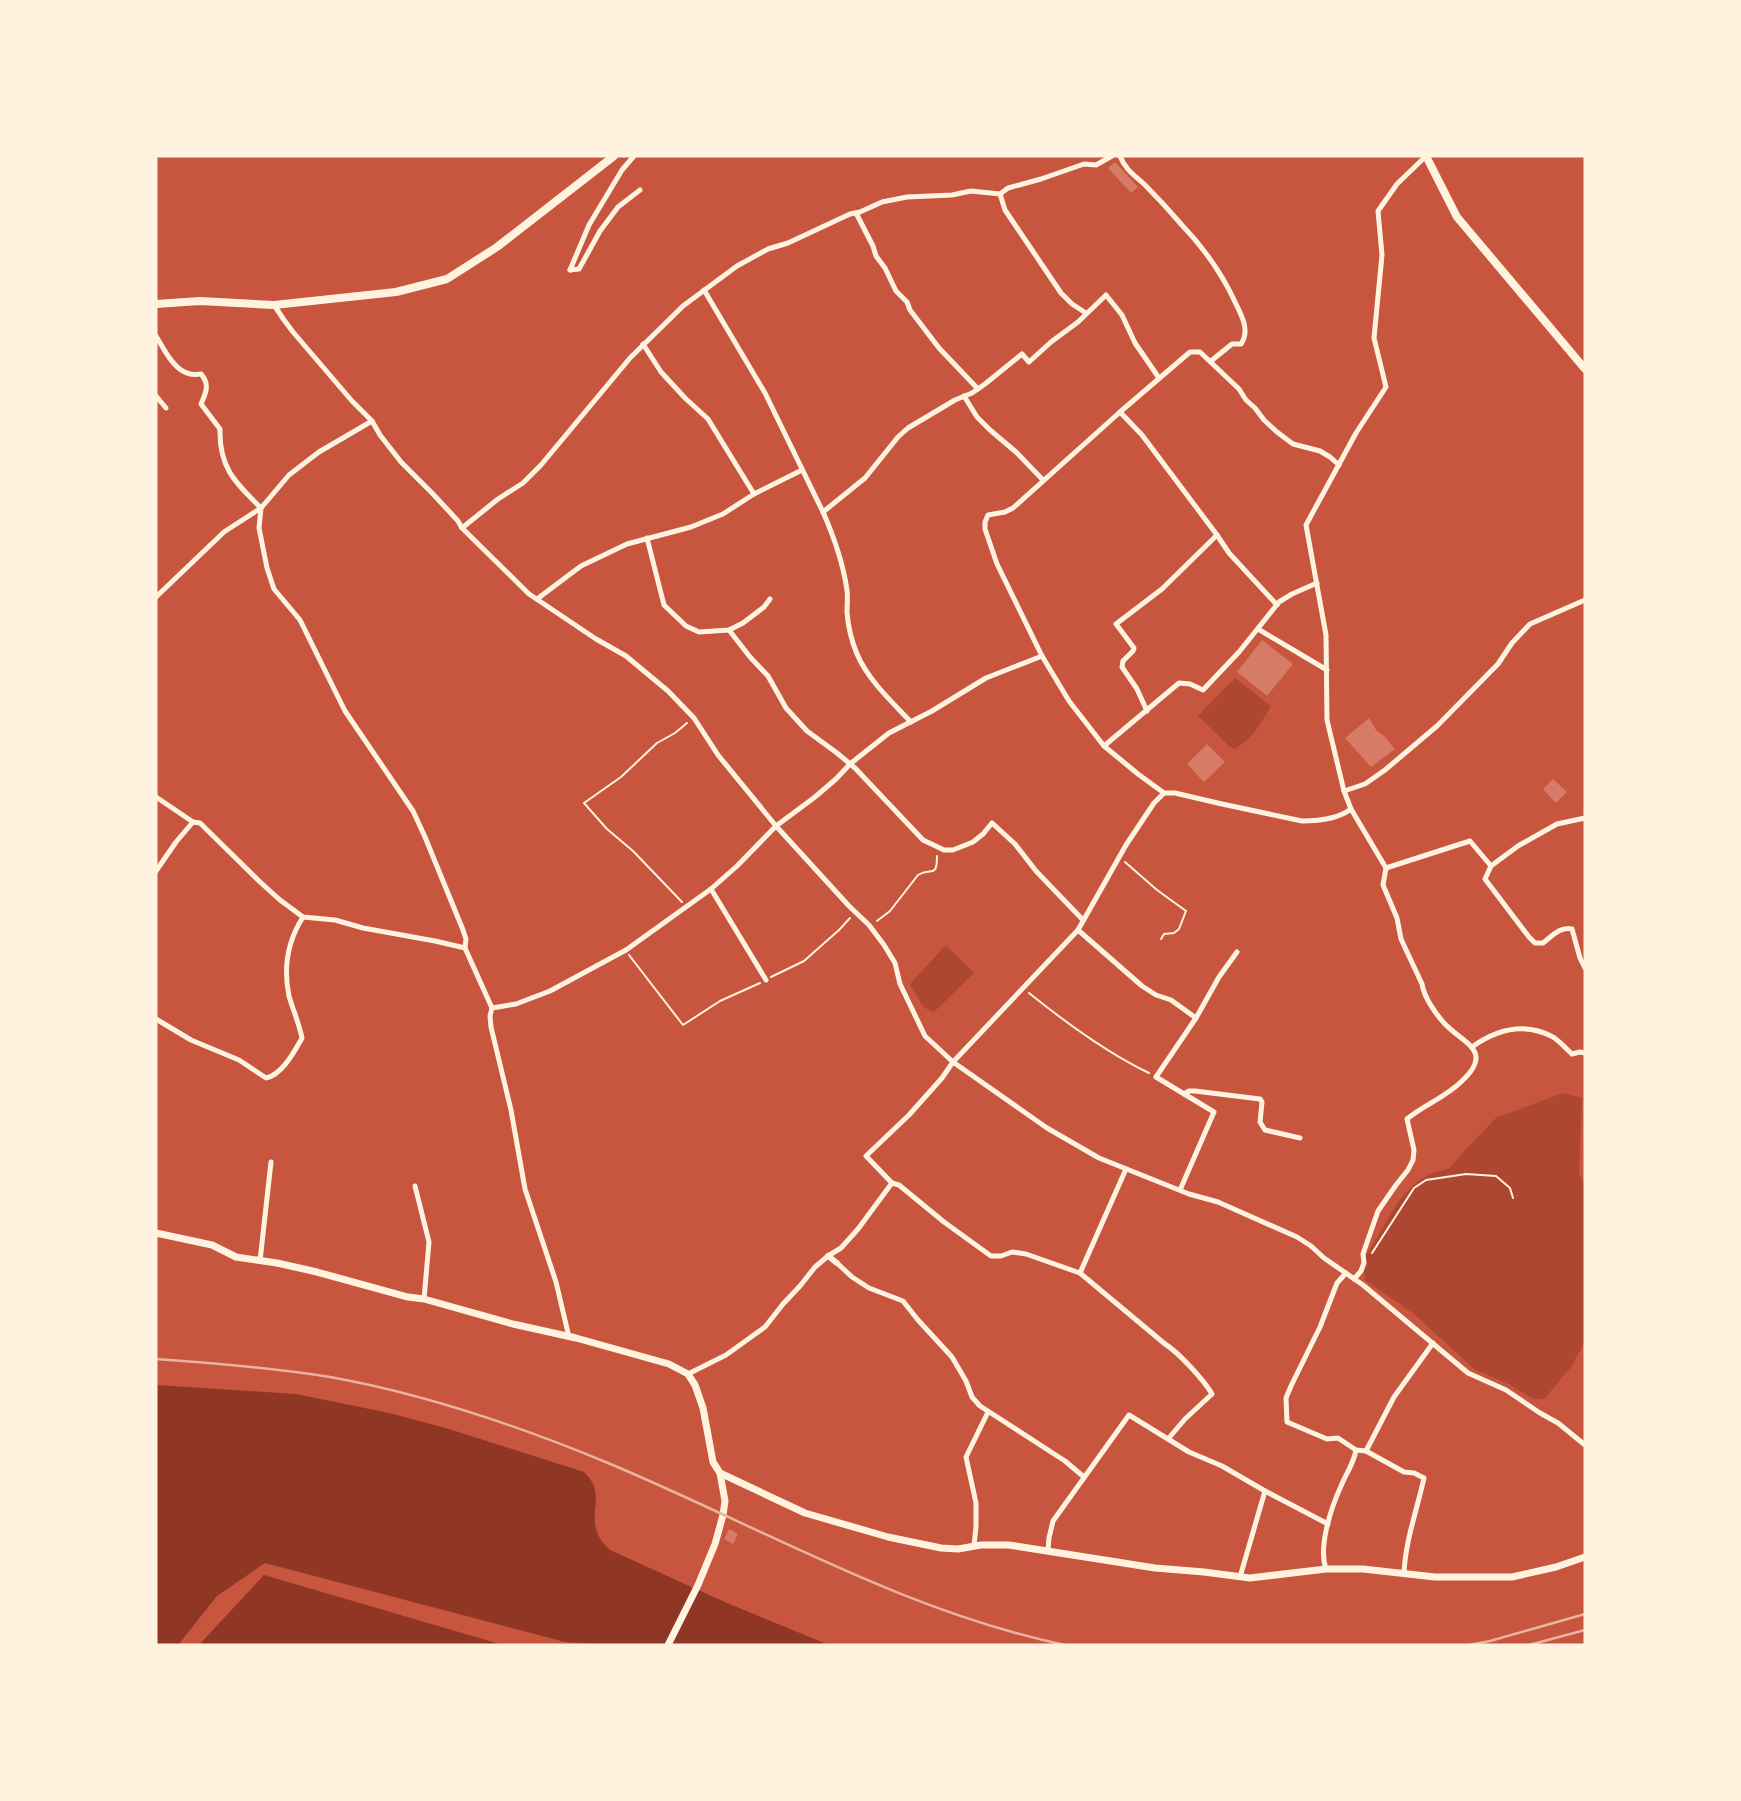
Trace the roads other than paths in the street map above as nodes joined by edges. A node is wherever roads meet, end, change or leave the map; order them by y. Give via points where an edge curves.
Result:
1 (614, 156) edge
2 (634, 156) edge
3 (1112, 156) edge
4 (1120, 156) edge
5 (1426, 156) edge
6 (640, 190) dead end
7 (1000, 194) junction
8 (858, 212) junction
9 (705, 290) junction
10 (156, 304) edge
11 (274, 305) junction
12 (1086, 313) junction
13 (156, 336) edge
14 (643, 344) junction
15 (1211, 361) junction
16 (1585, 369) edge
17 (1159, 378) junction
18 (978, 389) junction
19 (964, 396) junction
20 (156, 397) edge
21 (166, 408) dead end
22 (1119, 412) junction
23 (372, 421) junction
24 (1339, 465) junction
25 (802, 470) junction
26 (1043, 480) junction
27 (754, 494) junction
28 (261, 508) junction
29 (823, 512) junction
30 (462, 528) junction
31 (1217, 535) junction
32 (647, 538) junction
33 (1317, 583) junction
34 (156, 597) edge
35 (537, 599) junction
36 (769, 599) dead end
37 (1585, 600) edge
38 (1277, 606) junction
39 (1258, 629) junction
40 (729, 630) junction
41 (1042, 656) junction
42 (1327, 670) junction
43 (1147, 710) junction
44 (911, 722) junction
45 (1104, 746) junction
46 (850, 764) junction
47 (1344, 791) junction
48 (1164, 793) junction
49 (156, 797) edge
50 (1351, 809) junction
51 (1585, 818) edge
52 (193, 822) junction
53 (776, 825) junction
54 (1492, 866) junction
55 (1385, 868) junction
56 (156, 871) edge
57 (711, 889) junction
58 (303, 917) junction
59 (1083, 920) junction
60 (1078, 930) junction
61 (466, 948) junction
62 (1237, 952) dead end
63 (1585, 968) edge
64 (766, 980) road end
65 (492, 1008) junction
66 (1196, 1018) junction
67 (156, 1019) edge
68 (1472, 1047) junction
69 (1585, 1053) edge
70 (953, 1062) junction
71 (1184, 1094) junction
72 (1300, 1138) dead end
73 (271, 1162) dead end
74 (1126, 1169) junction
75 (892, 1183) junction
76 (415, 1186) dead end
77 (1180, 1190) junction
78 (156, 1233) edge
79 (828, 1256) junction
80 (260, 1261) junction
81 (837, 1263) joint
82 (1080, 1273) junction
83 (1346, 1273) junction
84 (1354, 1279) junction
85 (424, 1299) junction
86 (569, 1337) junction
87 (1433, 1343) junction
88 (688, 1374) junction
89 (988, 1412) junction
90 (1168, 1439) junction
91 (1585, 1445) edge
92 (1356, 1450) junction
93 (1366, 1451) junction
94 (720, 1473) junction
95 (1084, 1477) junction
96 (1265, 1491) junction
97 (1328, 1524) junction
98 (974, 1546) junction
99 (1048, 1550) junction
100 (1585, 1557) edge
101 (1326, 1569) junction
102 (1405, 1574) junction
103 (1240, 1577) junction
104 (668, 1645) edge

1 - 11 main road via 497,247 447,279 396,292
2 - 6 street via 589,225 570,270 579,269 618,207
3 - 7 street
4 - 15 street via 1212,259 1245,324 1241,344 1232,344
5 - 16 main road via 1457,217
5 - 24 street via 1378,211 1382,255 1374,338 1386,387
7 - 8 street via 971,191 906,197
7 - 12 street via 1005,209 1061,293
8 - 9 street via 768,249
8 - 18 street via 896,291 939,348
9 - 14 street
9 - 25 street via 765,393
10 - 11 main road
11 - 23 street
12 - 17 street via 1106,295
12 - 18 street via 1030,362 1022,354
13 - 28 street via 181,370 206,379 201,404 220,429 222,458 236,483
14 - 27 street via 661,372 708,419
14 - 30 street via 523,483
15 - 17 street via 1200,352 1190,352
15 - 24 street via 1278,432
17 - 22 street
18 - 19 street
19 - 26 street via 984,424
19 - 29 street via 908,428 865,478
20 - 21 street
22 - 26 street
22 - 31 street via 1142,435
23 - 28 street via 289,475
23 - 30 street via 401,462
24 - 33 street via 1306,525
25 - 27 street
25 - 29 street
26 - 41 street via 1013,508 988,515 985,529
27 - 32 street via 713,518
28 - 34 street via 224,532
28 - 61 street via 259,528 274,589 300,620 345,711 413,811 463,930
29 - 44 street via 842,565 857,655
30 - 35 street
31 - 38 street
31 - 43 street via 1162,589 1116,624 1134,648 1122,667
32 - 35 street via 581,566
32 - 40 street via 664,605 699,632
33 - 38 street
33 - 42 street
35 - 53 street via 626,656 668,691
36 - 40 street
37 - 47 street via 1530,624 1437,726 1385,770
38 - 39 street
39 - 42 street
39 - 43 street via 1203,690 1179,683
40 - 46 street via 807,732
41 - 44 street via 986,678
41 - 45 street
42 - 47 street via 1327,720
43 - 45 street
44 - 46 street
45 - 48 street
46 - 53 street
46 - 59 street via 923,840 937,848 953,850 973,842 992,823
47 - 50 street
48 - 50 street via 1302,821 1343,815
48 - 59 street via 1118,857
49 - 52 street
50 - 55 street
51 - 54 street via 1557,824
52 - 56 street
52 - 58 street via 200,823 266,888
53 - 57 street
53 - 70 street via 884,945 925,1036
54 - 55 street via 1471,841
54 - 63 street via 1485,879 1535,943 1568,927
55 - 68 street via 1383,885 1423,991 1444,1024
57 - 64 street
57 - 65 street via 626,950 550,991
58 - 61 street
58 - 67 street via 286,958 289,996 302,1038 274,1077 266,1078
59 - 60 street
60 - 66 street via 1142,986
60 - 70 street
61 - 65 street
62 - 66 street
65 - 86 street via 491,1027 525,1189
66 - 71 street via 1156,1077
68 - 69 street via 1507,1030 1529,1029 1552,1036 1572,1054
68 - 84 street via 1476,1063 1470,1073 1408,1119 1413,1160 1378,1211 1364,1263
70 - 74 street via 1046,1128
70 - 75 street via 909,1115 866,1156
71 - 72 street via 1195,1091 1260,1099 1260,1122 1265,1130
71 - 77 street via 1214,1112
73 - 80 street
74 - 77 street
74 - 82 street
75 - 79 street via 858,1229
75 - 82 street via 991,1256 1026,1254
76 - 85 street via 429,1242
77 - 83 street via 1288,1232
78 - 80 main road
79 - 81 street
79 - 88 street via 757,1334
80 - 85 main road
81 - 89 street via 869,1288 903,1301 952,1357 972,1397
82 - 90 street via 1174,1349 1212,1394
83 - 84 street
83 - 92 street via 1337,1283 1286,1398 1287,1422 1327,1439 1338,1438
84 - 87 street
85 - 86 main road
86 - 88 main road via 669,1364
87 - 91 street via 1468,1373 1506,1390
87 - 93 street via 1394,1397
88 - 94 main road via 703,1408 713,1462
89 - 95 street
89 - 98 street via 966,1457 976,1503
90 - 95 street via 1129,1415
90 - 96 street
92 - 93 street
92 - 97 street
93 - 102 street via 1424,1478
94 - 98 main road via 806,1513 850,1527 941,1548
94 - 104 main road via 725,1501 715,1544
95 - 99 street via 1053,1521
96 - 97 street
96 - 103 street
97 - 101 street via 1322,1546
98 - 99 main road
99 - 103 main road
100 - 102 main road via 1512,1577
101 - 102 main road
101 - 103 main road

